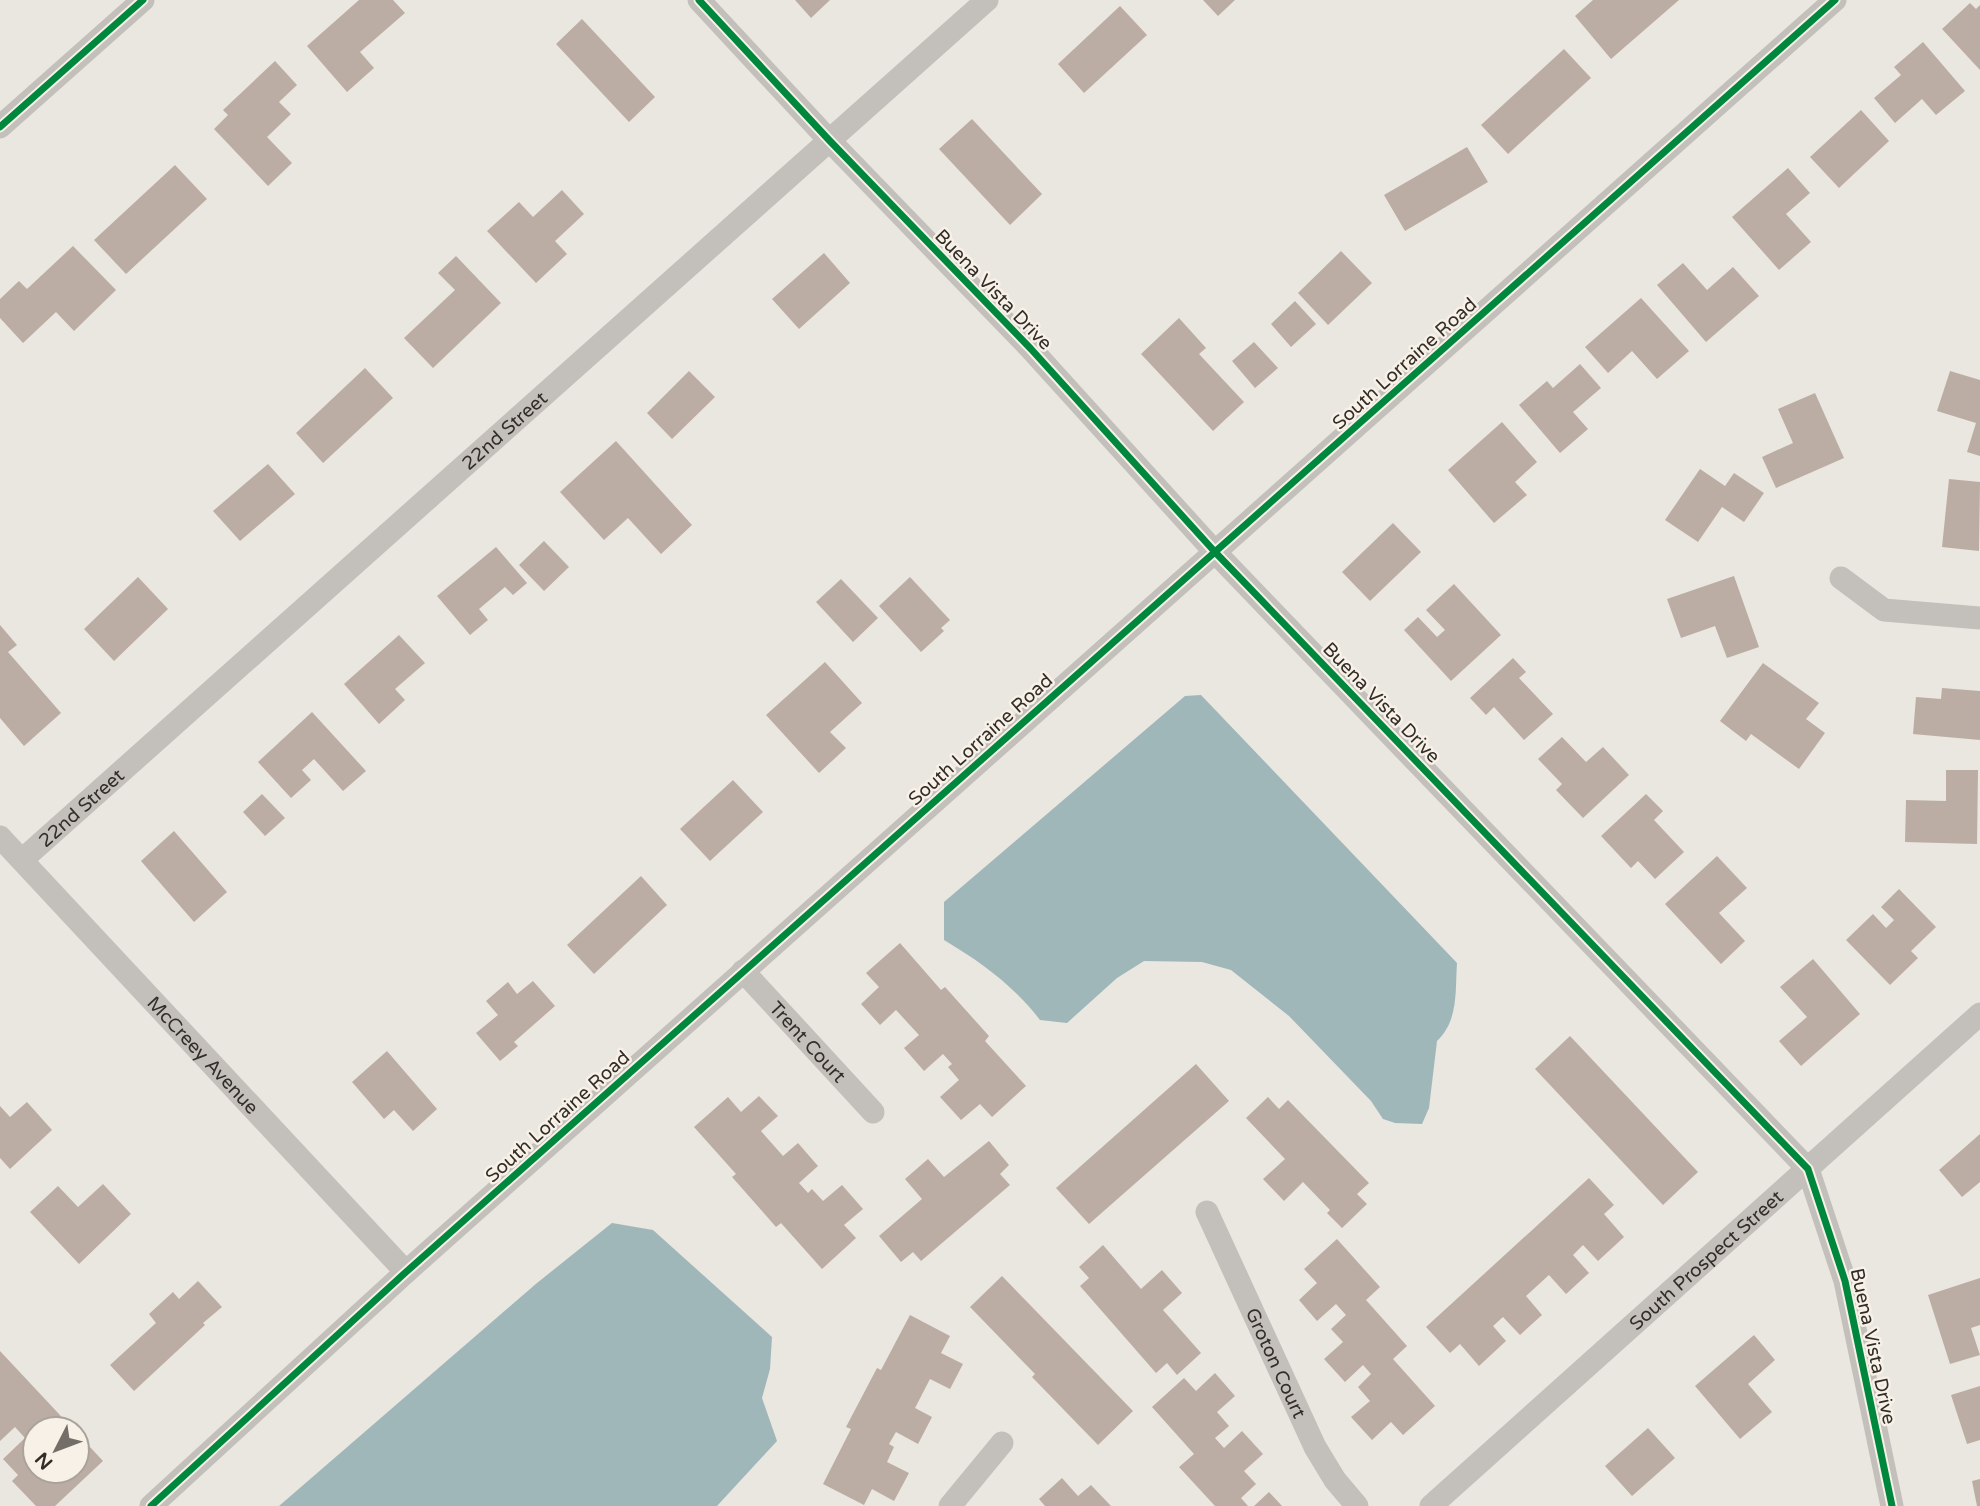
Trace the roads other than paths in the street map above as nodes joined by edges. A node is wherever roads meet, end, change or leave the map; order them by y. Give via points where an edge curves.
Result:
1 (143, 0) edge
2 (699, 0) edge
3 (987, 0) edge
4 (1835, 0) edge
5 (0, 127) edge
6 (829, 140) junction
7 (1215, 552) junction
8 (1841, 578) dead end
9 (1980, 618) edge
10 (0, 837) edge
11 (22, 860) junction
12 (743, 971) junction
13 (1980, 1014) edge
14 (873, 1112) dead end
15 (1808, 1169) junction
16 (1206, 1212) dead end
17 (406, 1272) junction
18 (1002, 1443) dead end
19 (151, 1506) edge
20 (950, 1506) edge
21 (1357, 1506) edge
22 (1431, 1506) edge
23 (1892, 1506) edge

1 - 5 street
2 - 6 street, Buena Vista Drive
3 - 6 street, 22nd Street
4 - 7 street, South Lorraine Road
6 - 7 street, Buena Vista Drive via 1021,339
6 - 11 street, 22nd Street
7 - 12 street, South Lorraine Road
7 - 15 street, Buena Vista Drive
8 - 9 street via 1884,610
10 - 11 street, McCreey Avenue
11 - 17 street, McCreey Avenue
12 - 14 street, Trent Court
12 - 17 street, South Lorraine Road
13 - 15 street, South Prospect Street
15 - 22 street, South Prospect Street
15 - 23 street, Buena Vista Drive via 1845,1281
16 - 21 street, Groton Court via 1315,1447
17 - 19 street, South Lorraine Road
18 - 20 street

